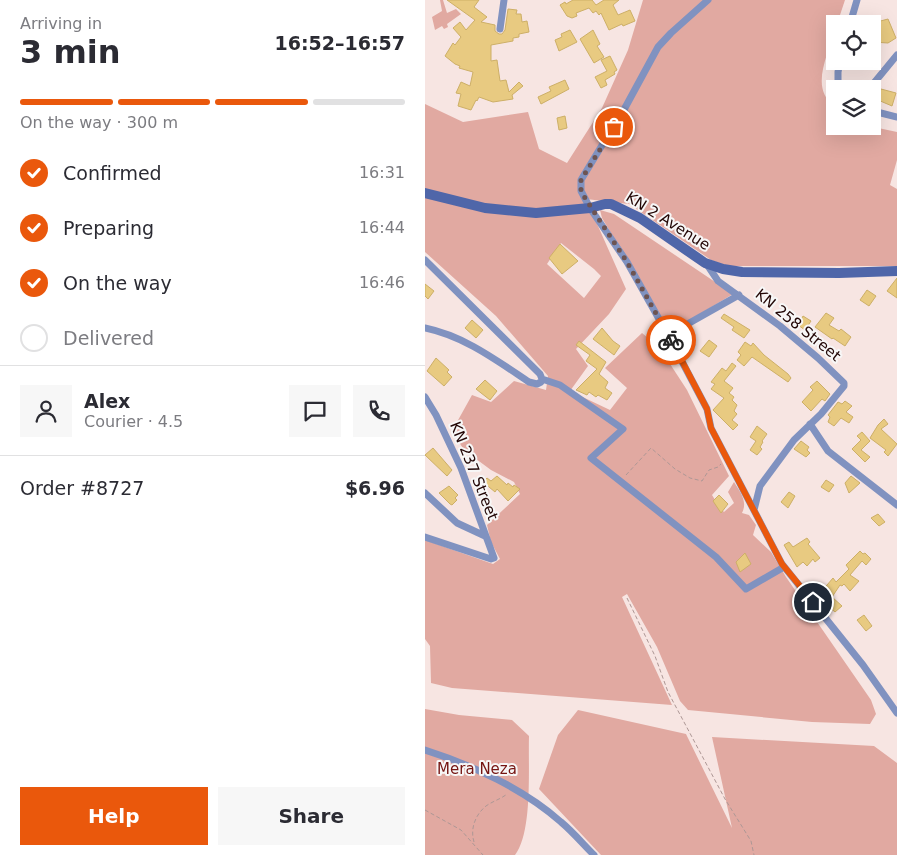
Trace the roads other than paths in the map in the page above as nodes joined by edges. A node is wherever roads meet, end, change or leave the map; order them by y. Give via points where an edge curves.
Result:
1 (504, 0) edge
2 (708, 0) edge
3 (857, 0) edge
4 (853, 15) edge
5 (500, 29) dead end
6 (897, 55) edge
7 (876, 80) edge
8 (881, 113) edge
9 (897, 117) edge
10 (425, 193) edge
11 (591, 208) junction
12 (425, 260) edge
13 (705, 263) junction
14 (897, 272) edge
15 (739, 295) junction
16 (425, 328) edge
17 (668, 335) junction
18 (542, 379) junction
19 (425, 397) edge
20 (810, 424) junction
21 (425, 493) edge
22 (897, 505) edge
23 (753, 510) junction
24 (485, 536) junction
25 (425, 537) edge
26 (784, 567) junction
27 (897, 713) edge
28 (425, 750) edge
29 (594, 855) edge

1 - 5 street
2 - 11 street via 658,47 621,117 581,180 581,191
3 - 4 street
6 - 7 street
8 - 9 street
10 - 11 main road, KN 2 Avenue via 485,208 536,213
11 - 13 main road, KN 2 Avenue via 611,204 621,208
11 - 17 street via 627,262
12 - 18 street
13 - 14 main road, KN 2 Avenue via 742,272
13 - 15 street, KN 258 Street via 718,281
15 - 17 street
15 - 20 street, KN 258 Street via 801,343 844,383
16 - 18 street via 469,344 529,382 537,384
17 - 23 street via 707,409 711,428
18 - 26 street via 560,386 623,429 591,458 715,557 746,589
19 - 24 street, KN 237 Street via 461,468
20 - 22 street via 828,451
20 - 23 street, KN 258 Street via 760,486
21 - 24 street via 457,523
23 - 26 street
24 - 25 street, KN 237 Street via 491,559
26 - 27 street
28 - 29 street via 479,770 513,789 561,822

